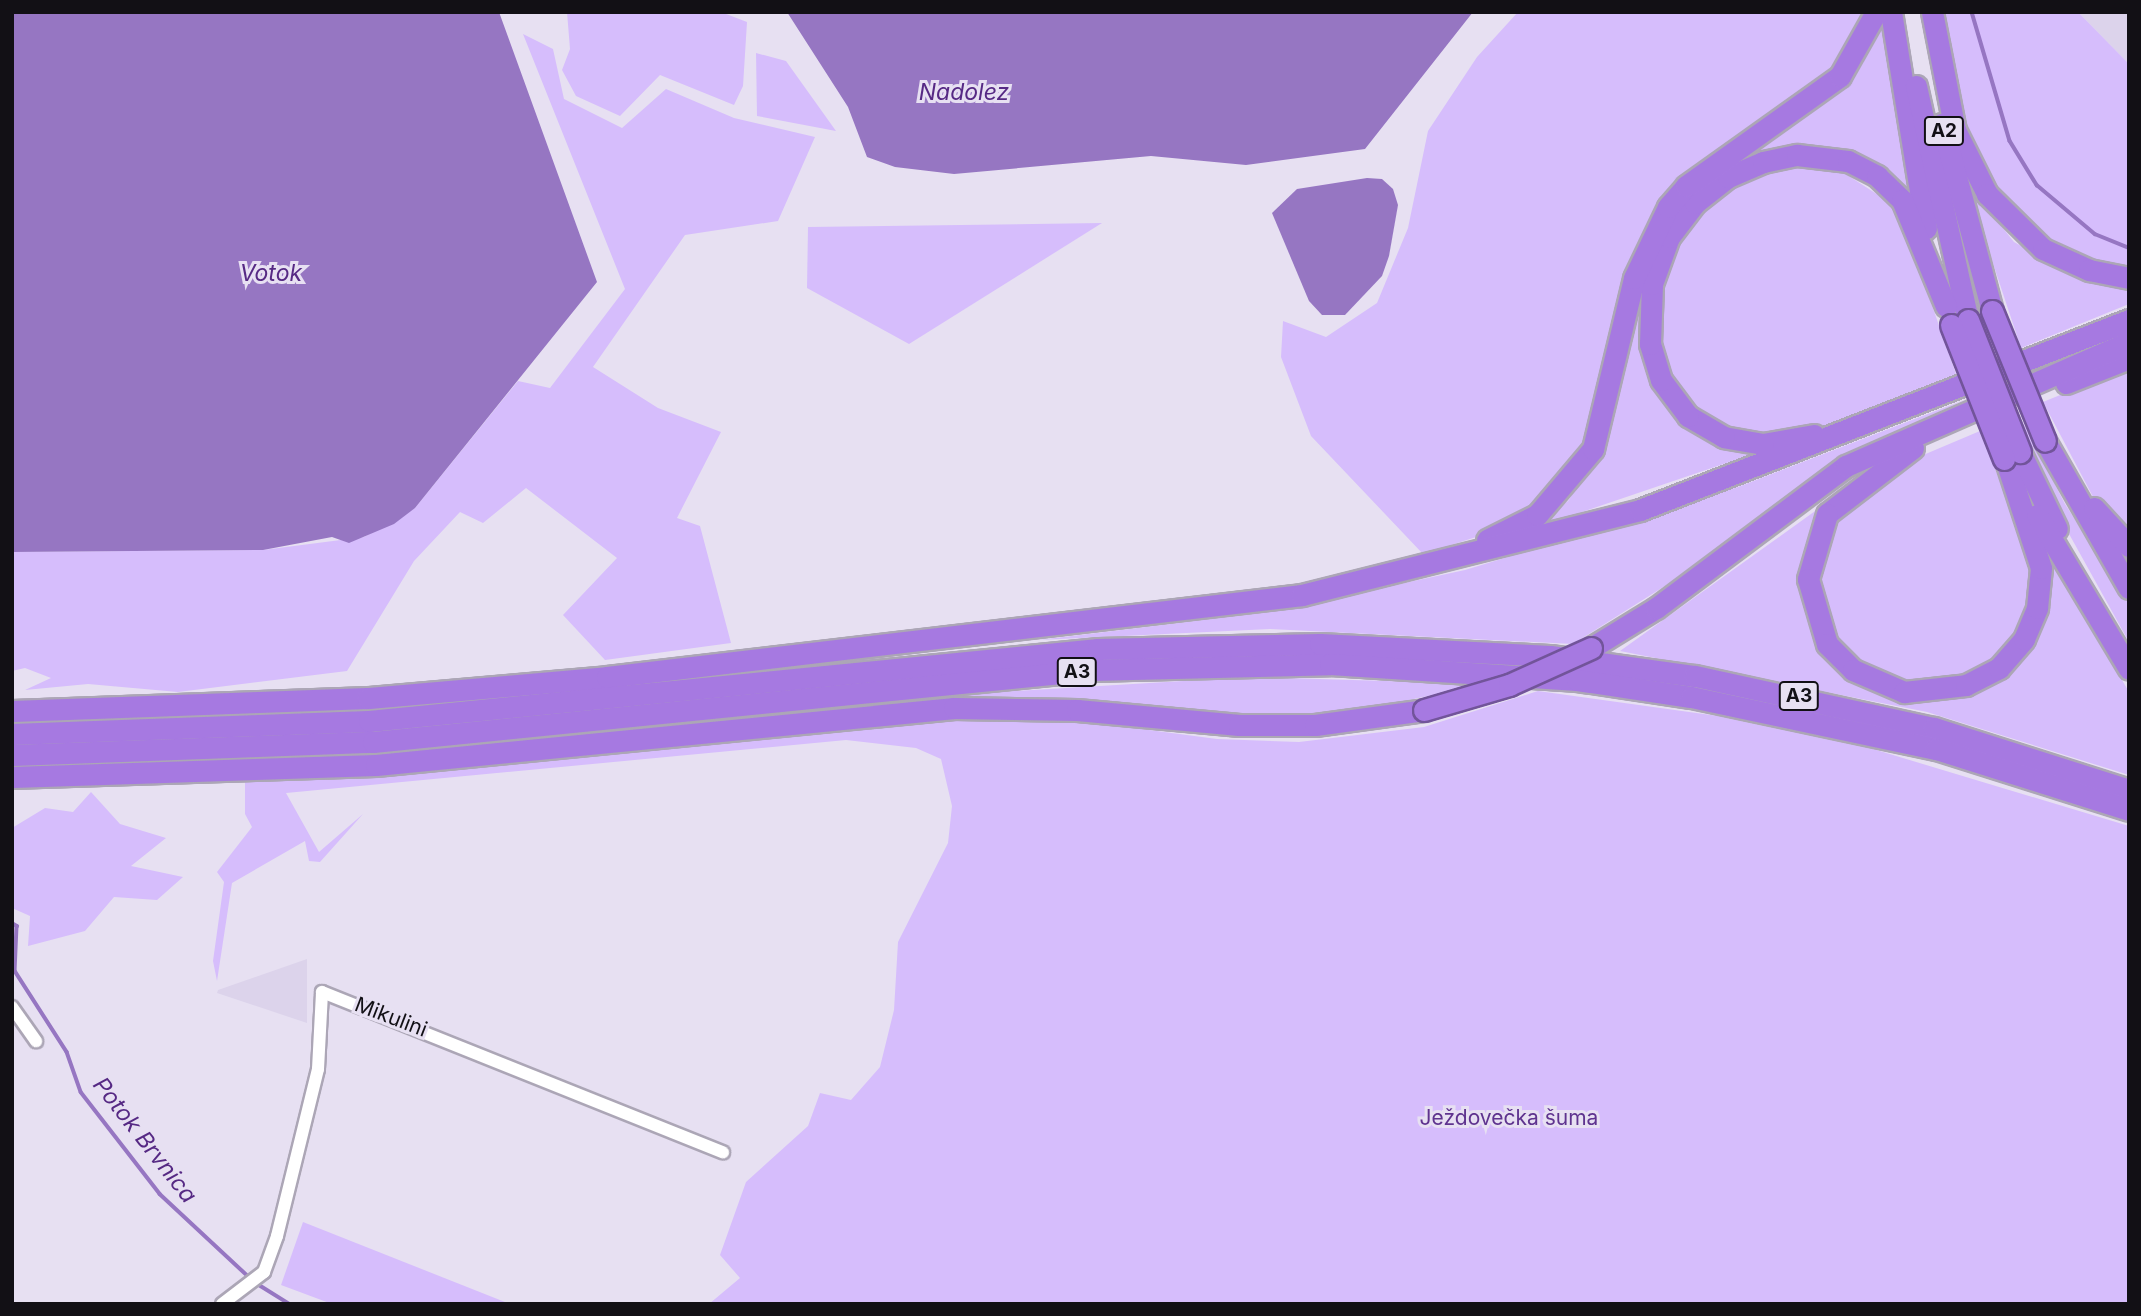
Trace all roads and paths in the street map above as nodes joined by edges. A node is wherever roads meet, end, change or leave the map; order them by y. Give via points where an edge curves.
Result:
1 (1876, 12) edge
2 (1891, 12) edge
3 (1904, 12) edge
4 (1926, 12) edge
5 (1933, 12) edge
6 (2129, 278) edge
7 (1955, 317) junction
8 (2129, 320) edge
9 (2128, 354) edge
10 (1832, 440) junction
11 (2045, 441) junction
12 (1913, 448) junction
13 (2010, 458) junction
14 (1734, 547) junction
15 (2129, 547) edge
16 (1389, 577) junction
17 (2129, 588) edge
18 (2129, 655) edge
19 (2129, 670) edge
20 (12, 710) edge
21 (12, 734) edge
22 (12, 755) edge
23 (12, 777) edge
24 (2129, 790) edge
25 (2129, 810) edge
26 (12, 1007) edge
27 (36, 1041) dead end
28 (723, 1152) dead end
29 (222, 1304) edge

1 - 16 highway via 1840,76 1686,186 1656,226 1634,278 1602,428 1561,495 1515,530 1405,564
2 - 7 highway via 1919,197
3 - 7 highway, A2 via 1946,241
4 - 11 highway, A2, bridge via 1954,185 1992,311
5 - 6 highway via 1955,130 1987,194 2043,249 2089,270
7 - 10 highway via 1902,201 1877,176 1848,162 1797,155 1763,162 1728,177 1688,211 1662,254 1649,303 1654,365 1673,400 1724,438 1763,444 1816,435
7 - 13 highway, bridge
8 - 10 highway
9 - 12 highway
9 - 14 highway via 1888,443
10 - 16 highway via 1640,510
11 - 15 highway via 2108,531
11 - 17 highway
12 - 13 highway via 1827,514 1808,579 1827,644 1853,670 1904,692 1950,690 1985,677 2028,632 2041,568
12 - 14 highway via 1828,494 1755,544
13 - 18 highway
13 - 19 highway
14 - 23 highway, bridge via 1656,608 1544,670 1424,710 1337,723 1239,725 1077,710 954,708 376,765
16 - 20 highway via 1191,612 607,677 368,698
21 - 24 highway, A3 via 382,720 1098,649 1320,644 1550,656 1695,676 1934,728
22 - 25 highway, A3 via 373,742 1090,670 1329,664 1577,680 1678,695 1936,749
26 - 27 street
28 - 29 street, Mikulini via 323,992 318,1069 264,1272 248,1290

